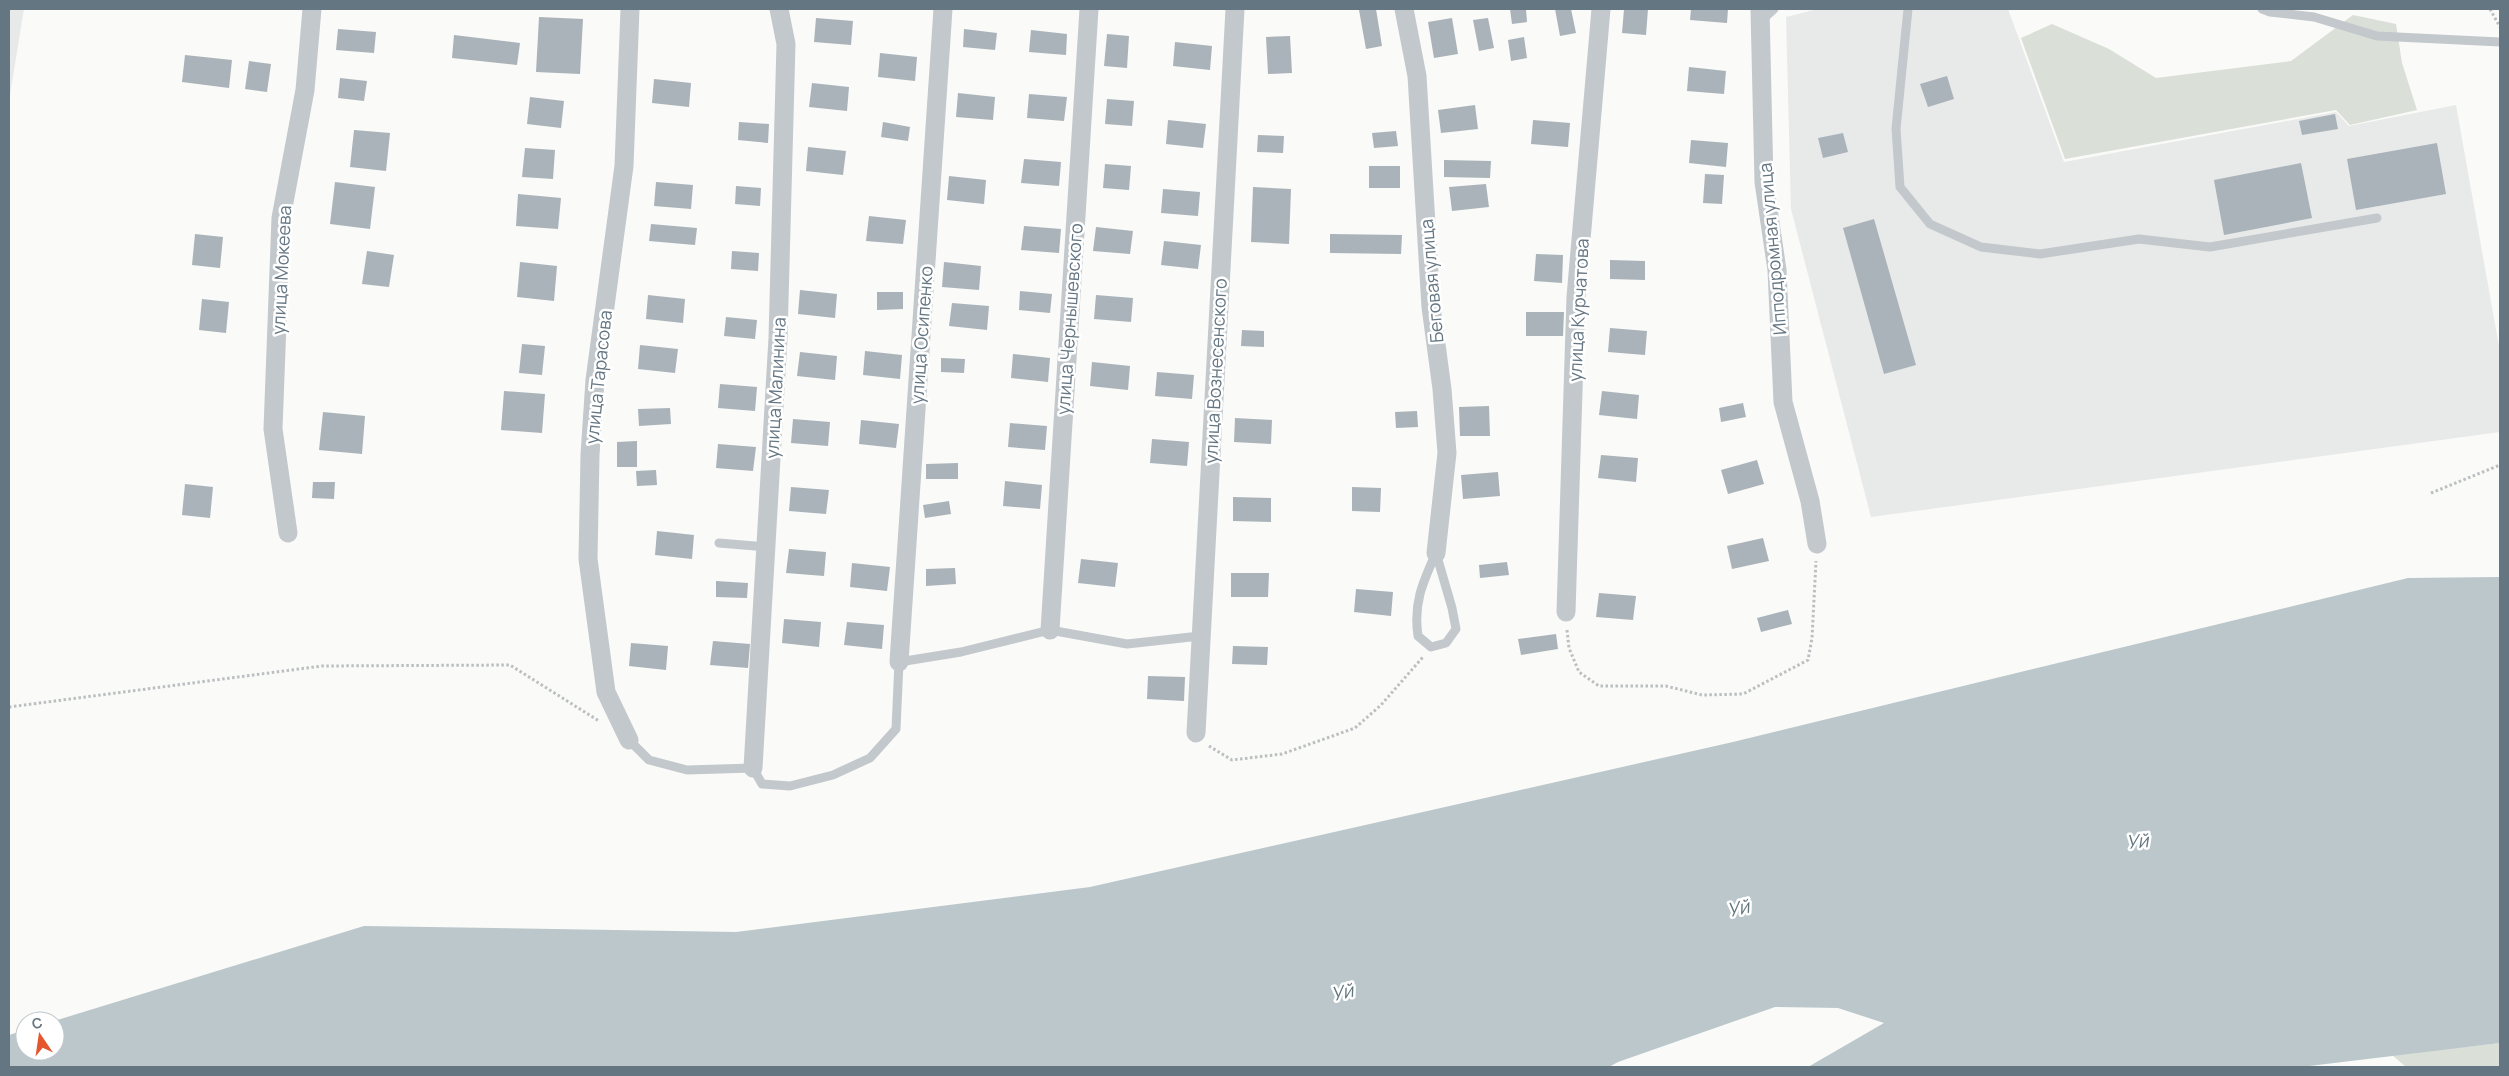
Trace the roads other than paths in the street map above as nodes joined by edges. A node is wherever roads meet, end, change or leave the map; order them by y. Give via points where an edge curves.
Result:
1 (312, 9) edge
2 (630, 9) edge
3 (779, 9) edge
4 (943, 9) edge
5 (1089, 9) edge
6 (1235, 9) edge
7 (1404, 9) edge
8 (1601, 9) edge
9 (1908, 9) edge
10 (2262, 9) edge
11 (1765, 13) edge
12 (2500, 42) edge
13 (2377, 218) dead end
14 (288, 533) dead end
15 (719, 543) dead end
16 (1817, 544) road end
17 (766, 547) junction
18 (1436, 553) junction
19 (1566, 612) road end
20 (1050, 630) junction
21 (1200, 636) junction
22 (899, 662) junction
23 (1196, 732) road end
24 (629, 740) joint
25 (753, 768) junction

1 - 14 street, улица Мокеева via 305,90 281,218 274,429
2 - 24 street, улица Тарасова via 624,166 595,380 588,550 606,692
3 - 17 street, улица Малинина via 786,44 778,338
4 - 22 street, улица Осипенко
5 - 20 street, улица Чернышевского
6 - 21 street, улица Вознесенского
7 - 18 street, Беговая улица via 1417,76 1431,307 1447,452
8 - 19 street, улица Курчатова via 1576,297
9 - 13 lane via 1896,129 1900,187 1930,224 1981,247 2040,254 2139,239 2210,247
10 - 12 lane via 2314,18 2377,36
11 - 16 street, Ипподромная улица via 1764,182 1777,270 1783,402 1810,501
15 - 17 lane
17 - 25 street, улица Малинина
18 - 18 lane via 1420,588 1415,616 1418,636 1431,647 1446,643 1456,629
20 - 21 lane via 1127,644
20 - 22 lane via 961,652
21 - 23 street, улица Вознесенского
22 - 25 lane via 896,729 870,758 833,774 790,786 762,784
24 - 25 lane via 649,760 687,770

